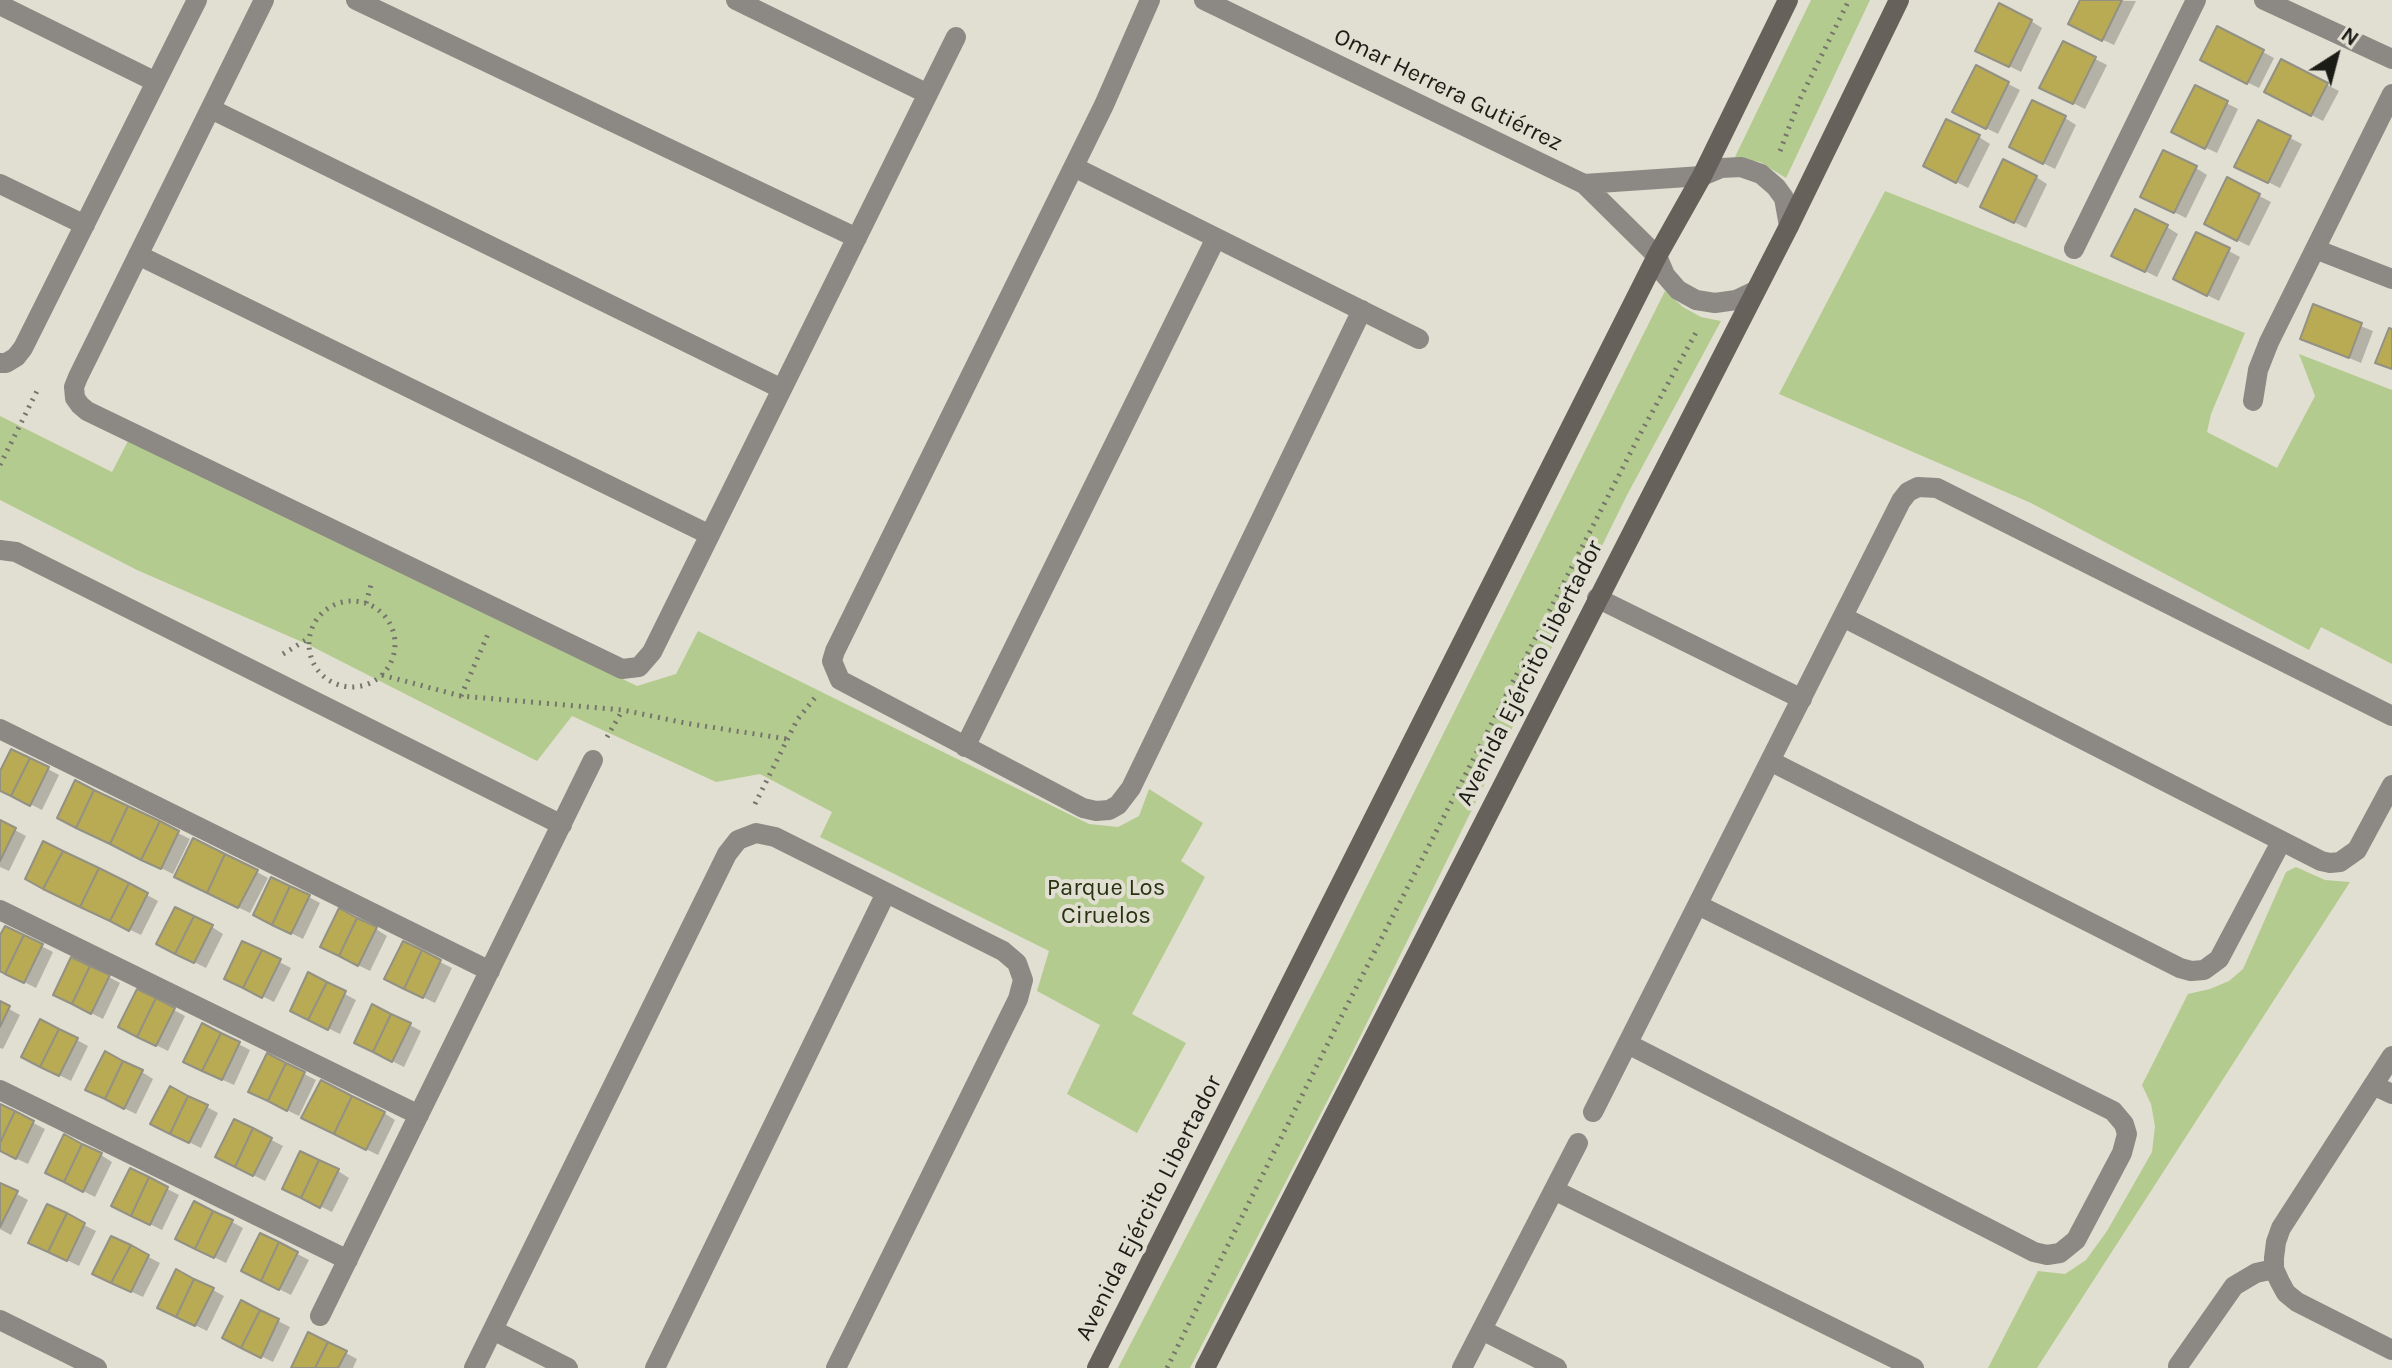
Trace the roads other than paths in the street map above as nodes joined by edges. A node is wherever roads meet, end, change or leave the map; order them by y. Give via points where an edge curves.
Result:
1 (197, 0) edge
2 (264, 0) edge
3 (356, 0) edge
4 (736, 0) edge
5 (1150, 0) edge
6 (1204, 0) edge
7 (1788, 0) edge
8 (1899, 0) edge
9 (2196, 0) edge
10 (2264, 0) edge
11 (0, 5) edge
12 (956, 37) dead end
13 (2392, 59) edge
14 (156, 82) junction
15 (928, 94) junction
16 (2392, 94) edge
17 (211, 109) junction
18 (1074, 167) junction
19 (1702, 176) junction
20 (0, 184) edge
21 (1584, 184) junction
22 (85, 225) junction
23 (1789, 226) junction
24 (857, 238) junction
25 (1216, 238) junction
26 (2074, 249) dead end
27 (2315, 249) junction
28 (138, 255) junction
29 (1657, 256) junction
30 (2392, 279) edge
31 (1755, 291) junction
32 (1362, 310) junction
33 (1419, 339) dead end
34 (3, 363) edge
35 (782, 389) junction
36 (2253, 401) dead end
37 (710, 535) junction
38 (0, 550) edge
39 (1597, 598) junction
40 (1843, 617) junction
41 (1802, 699) junction
42 (2392, 716) edge
43 (0, 729) edge
44 (965, 747) junction
45 (593, 760) dead end
46 (1770, 761) junction
47 (2392, 785) edge
48 (562, 825) junction
49 (2281, 842) junction
50 (886, 893) junction
51 (1698, 905) junction
52 (0, 910) edge
53 (490, 971) junction
54 (1628, 1044) junction
55 (2392, 1056) edge
56 (0, 1090) edge
57 (2383, 1090) edge
58 (1593, 1112) dead end
59 (419, 1115) junction
60 (1578, 1143) dead end
61 (1554, 1190) junction
62 (348, 1260) junction
63 (2274, 1269) junction
64 (320, 1316) dead end
65 (0, 1320) edge
66 (493, 1330) junction
67 (1482, 1330) junction
68 (2392, 1350) edge
69 (2178, 1366) dead end
70 (97, 1368) edge
71 (474, 1368) edge
72 (568, 1368) edge
73 (655, 1368) edge
74 (836, 1368) edge
75 (1097, 1368) edge
76 (1205, 1368) edge
77 (1462, 1368) edge
78 (1557, 1368) edge
79 (1914, 1368) edge

1 - 14 street
2 - 17 street
3 - 24 street
4 - 15 street
5 - 18 street
6 - 21 street, Omar Herrera Gutiérrez
7 - 19 main road, Avenida Ejército Libertador
8 - 23 main road, Avenida Ejército Libertador
9 - 26 street
10 - 13 street
11 - 14 street
12 - 15 street
14 - 22 street
15 - 24 street
16 - 27 street
17 - 28 street
17 - 35 street
18 - 25 street
18 - 44 street via 832,661 848,686
19 - 21 street, Omar Herrera Gutiérrez
19 - 23 street, Omar Herrera Gutiérrez via 1741,167 1761,174 1784,198
19 - 29 main road, Avenida Ejército Libertador
20 - 22 street
21 - 29 street, Omar Herrera Gutiérrez
22 - 34 street via 23,348
23 - 31 main road, Avenida Ejército Libertador
24 - 35 street
25 - 32 street
25 - 44 street
27 - 30 street
27 - 36 street via 2265,351
28 - 37 street
28 - 37 street via 74,387 75,398 87,411 614,667 639,667 652,652
29 - 31 street, Omar Herrera Gutiérrez via 1678,290 1696,300 1736,300
29 - 75 main road, Avenida Ejército Libertador
31 - 39 main road, Avenida Ejército Libertador
32 - 33 street
32 - 44 street via 1126,797 1109,810 1083,808
35 - 37 street
38 - 48 street via 16,552
39 - 41 street
39 - 76 main road, Avenida Ejército Libertador
40 - 41 street
40 - 42 street via 1901,501 1908,492 1927,486
40 - 49 street
41 - 46 street
43 - 53 street
45 - 48 street
46 - 49 street via 2191,971 2204,970 2219,959
46 - 51 street
47 - 49 street via 2349,857 2330,863
48 - 53 street
50 - 66 street via 775,837 748,835 738,840
50 - 73 street
50 - 74 street via 1011,956 1023,980
51 - 54 street
51 - 54 street via 2113,1111 2127,1134 2122,1153 2076,1240 2060,1253 2047,1255
52 - 59 street
53 - 59 street
54 - 58 street
55 - 57 street
56 - 62 street
57 - 63 street via 2281,1228
59 - 62 street
60 - 61 street
61 - 67 street
61 - 79 street
62 - 64 street
63 - 68 street via 2297,1302
63 - 69 street via 2234,1286
65 - 70 street
66 - 71 street
66 - 72 street
67 - 77 street
67 - 78 street

